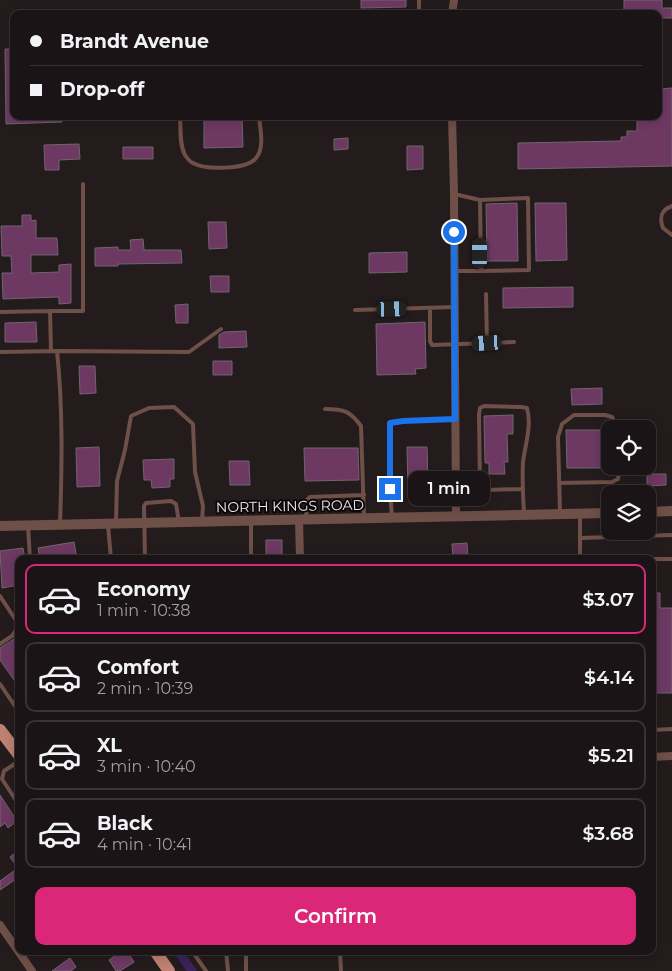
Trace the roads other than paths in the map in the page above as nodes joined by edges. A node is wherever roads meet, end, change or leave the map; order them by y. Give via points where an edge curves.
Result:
1 (180, 120) edge
2 (259, 120) edge
3 (452, 120) edge
4 (83, 184) dead end
5 (454, 194) junction
6 (480, 200) junction
7 (672, 206) edge
8 (672, 235) edge
9 (455, 271) junction
10 (480, 271) junction
11 (486, 294) dead end
12 (430, 308) junction
13 (455, 308) junction
14 (355, 310) dead end
15 (50, 311) junction
16 (0, 312) edge
17 (220, 329) dead end
18 (514, 342) dead end
19 (487, 343) junction
20 (455, 345) junction
21 (51, 351) junction
22 (57, 351) junction
23 (0, 352) edge
24 (325, 409) dead end
25 (455, 419) junction
26 (614, 420) edge
27 (619, 475) edge
28 (559, 483) junction
29 (523, 489) junction
30 (364, 495) junction
31 (672, 511) edge
32 (656, 512) edge
33 (601, 513) edge
34 (560, 514) junction
35 (580, 514) junction
36 (524, 515) junction
37 (456, 517) junction
38 (364, 518) junction
39 (392, 518) junction
40 (303, 519) junction
41 (251, 520) junction
42 (202, 521) junction
43 (144, 522) junction
44 (179, 522) junction
45 (112, 523) junction
46 (60, 524) junction
47 (28, 525) junction
48 (0, 526) edge
49 (672, 535) edge
50 (580, 538) junction
51 (30, 555) edge
52 (111, 555) edge
53 (146, 555) edge
54 (251, 555) edge
55 (300, 555) edge
56 (580, 555) edge
57 (656, 559) edge
58 (672, 559) edge
59 (0, 596) edge
60 (15, 620) edge
61 (15, 632) edge
62 (0, 644) edge
63 (0, 684) edge
64 (15, 706) edge
65 (672, 729) edge
66 (0, 730) edge
67 (656, 730) edge
68 (14, 740) edge
69 (672, 756) edge
70 (656, 757) edge
71 (15, 764) edge
72 (15, 799) edge
73 (0, 925) edge
74 (15, 947) edge
75 (21, 955) edge
76 (159, 955) edge
77 (195, 955) edge
78 (226, 955) edge
79 (246, 955) edge
80 (340, 955) edge
81 (32, 971) edge
82 (169, 971) edge
83 (206, 971) edge
84 (228, 971) edge
85 (246, 971) edge
86 (341, 971) edge

1 - 2 lane via 184,154 192,163 203,167 237,168 256,159 260,148
3 - 5 street
4 - 15 lane via 83,310
5 - 6 lane
5 - 9 street
6 - 10 lane
6 - 10 lane via 528,198 529,270
7 - 8 lane via 661,217 662,228
9 - 10 lane
9 - 13 street
11 - 19 lane
12 - 13 lane
12 - 14 lane
12 - 20 lane via 432,345
13 - 20 street
15 - 16 lane
15 - 21 lane
17 - 22 lane via 189,352
18 - 19 lane
19 - 20 lane
20 - 25 street
21 - 22 lane
21 - 23 lane
22 - 46 lane via 61,384
24 - 30 lane via 342,409 354,416 361,426
25 - 37 street
25 - 39 lane via 390,423
26 - 28 lane via 605,414 574,415 562,424 558,438
27 - 28 lane via 612,482
28 - 34 lane
29 - 29 lane via 527,408 484,406 479,414 480,486 484,490
29 - 36 lane
30 - 38 lane
30 - 40 lane via 310,496
31 - 32 street
33 - 35 street, NORTH KINGS ROAD
34 - 35 street, NORTH KINGS ROAD
34 - 36 street, NORTH KINGS ROAD
35 - 50 lane
36 - 37 street, NORTH KINGS ROAD
37 - 39 street, NORTH KINGS ROAD
38 - 39 street, NORTH KINGS ROAD
38 - 40 street, NORTH KINGS ROAD
40 - 41 street, NORTH KINGS ROAD
40 - 55 street
41 - 42 street, NORTH KINGS ROAD
41 - 54 lane
42 - 44 street, NORTH KINGS ROAD
42 - 45 lane via 203,506 195,472 194,424 174,407 149,408 131,416
43 - 44 street, NORTH KINGS ROAD
43 - 44 lane via 146,503 171,501 176,504
43 - 45 street, NORTH KINGS ROAD
43 - 53 lane
45 - 46 street, NORTH KINGS ROAD
45 - 52 lane
46 - 47 street, NORTH KINGS ROAD
47 - 48 street, NORTH KINGS ROAD
47 - 51 lane
49 - 50 lane
50 - 56 lane
57 - 58 lane
59 - 60 lane
61 - 62 lane
63 - 64 lane
65 - 67 lane
66 - 68 main road
69 - 70 street
71 - 72 lane via 4,772 2,779
73 - 74 street
75 - 81 street
76 - 82 main road
77 - 83 lane
78 - 84 lane
79 - 85 lane
80 - 86 lane

